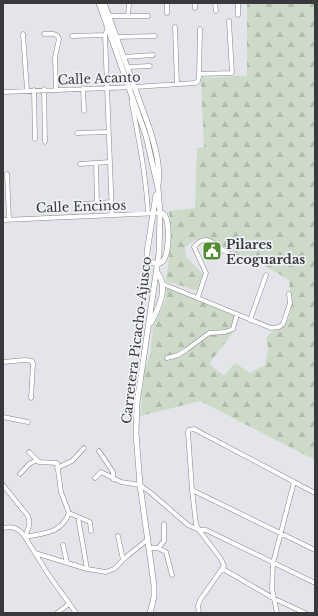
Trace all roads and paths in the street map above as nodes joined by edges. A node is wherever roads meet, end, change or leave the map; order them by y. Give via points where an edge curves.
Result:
1 (99, 3) edge
2 (104, 3) edge
3 (129, 3) edge
4 (167, 3) edge
5 (215, 3) edge
6 (238, 3) edge
7 (216, 10) dead end
8 (167, 13) dead end
9 (238, 15) dead end
10 (109, 16) junction
11 (128, 16) junction
12 (148, 16) dead end
13 (229, 21) dead end
14 (108, 27) junction
15 (175, 27) dead end
16 (200, 29) dead end
17 (23, 34) dead end
18 (44, 34) dead end
19 (106, 35) junction
20 (72, 36) dead end
21 (155, 36) dead end
22 (117, 37) junction
23 (153, 55) dead end
24 (124, 57) junction
25 (150, 66) dead end
26 (128, 67) junction
27 (199, 74) junction
28 (176, 84) junction
29 (107, 87) junction
30 (83, 88) junction
31 (132, 88) junction
32 (44, 89) junction
33 (56, 89) junction
34 (27, 90) junction
35 (34, 90) junction
36 (3, 92) edge
37 (84, 111) dead end
38 (109, 132) junction
39 (77, 133) dead end
40 (35, 139) dead end
41 (45, 142) dead end
42 (110, 162) junction
43 (96, 163) junction
44 (80, 164) dead end
45 (7, 174) dead end
46 (158, 188) junction
47 (112, 202) junction
48 (97, 203) junction
49 (83, 204) dead end
50 (150, 213) junction
51 (160, 213) junction
52 (112, 215) junction
53 (9, 219) junction
54 (3, 220) edge
55 (250, 260) dead end
56 (158, 264) junction
57 (157, 272) junction
58 (266, 275) dead end
59 (163, 284) junction
60 (289, 294) dead end
61 (198, 297) junction
62 (237, 314) junction
63 (250, 320) junction
64 (148, 328) junction
65 (167, 358) dead end
66 (3, 362) edge
67 (31, 398) dead end
68 (3, 417) edge
69 (28, 422) dead end
70 (84, 448) dead end
71 (99, 451) dead end
72 (29, 452) dead end
73 (37, 460) junction
74 (57, 468) junction
75 (20, 474) dead end
76 (95, 478) dead end
77 (113, 479) junction
78 (294, 482) junction
79 (3, 485) edge
80 (140, 485) junction
81 (192, 490) junction
82 (315, 493) edge
83 (69, 513) junction
84 (78, 517) junction
85 (164, 524) dead end
86 (3, 528) edge
87 (200, 530) junction
88 (90, 531) dead end
89 (281, 534) junction
90 (118, 536) dead end
91 (25, 537) junction
92 (148, 540) junction
93 (63, 545) dead end
94 (149, 548) junction
95 (158, 548) junction
96 (315, 550) edge
97 (35, 553) junction
98 (123, 560) junction
99 (67, 563) junction
100 (274, 563) junction
101 (86, 569) junction
102 (223, 569) junction
103 (172, 575) dead end
104 (315, 583) edge
105 (273, 598) junction
106 (69, 604) junction
107 (57, 613) edge
108 (76, 613) edge
109 (150, 613) edge
110 (200, 613) edge
111 (277, 613) edge
112 (304, 613) edge

1 - 14 main road, Carretera Picacho-Ajusco
2 - 10 main road, Carretera Picacho-Ajusco
3 - 11 street
4 - 8 street
5 - 7 street
6 - 9 street
10 - 11 street
10 - 22 main road, Carretera Picacho-Ajusco
11 - 12 street
13 - 27 street via 232,74
14 - 19 street
14 - 31 main road, Carretera Picacho-Ajusco
15 - 28 street
16 - 27 street
17 - 34 street
18 - 33 street via 54,34 59,39 55,54
19 - 20 street
19 - 29 street
21 - 22 street
22 - 24 main road, Carretera Picacho-Ajusco
23 - 24 street
24 - 26 main road, Carretera Picacho-Ajusco
25 - 26 street
26 - 31 main road, Carretera Picacho-Ajusco
27 - 28 street, Calle Acanto via 195,83
28 - 31 street, Calle Acanto
29 - 30 street, Calle Acanto
29 - 31 street, Calle Acanto
29 - 38 street
30 - 33 street, Calle Acanto
30 - 37 street
31 - 46 main road, Carretera Picacho-Ajusco via 155,145 160,175
31 - 50 street via 132,104 142,151
32 - 33 street, Calle Acanto
32 - 35 street, Calle Acanto
32 - 41 street
34 - 35 street, Calle Acanto
34 - 36 street, Calle Acanto
35 - 40 street
38 - 39 street
38 - 42 street
42 - 43 street
42 - 47 street
43 - 44 street
43 - 48 street
45 - 53 street
46 - 50 main road
46 - 51 main road, Carretera Picacho-Ajusco
47 - 48 street
47 - 52 street
48 - 49 street
50 - 51 street, Calle Encinos
50 - 52 street, Calle Encinos
50 - 56 main road via 147,258 150,262
51 - 56 main road, Carretera Picacho-Ajusco
51 - 56 main road via 166,217 168,241 166,256
52 - 53 street, Calle Encinos
53 - 54 street, Calle Encinos
55 - 61 street via 226,252 209,241 198,242 194,247 206,273
56 - 57 main road, Carretera Picacho-Ajusco
57 - 59 main road
57 - 64 main road, Carretera Picacho-Ajusco
58 - 63 street
59 - 61 street
59 - 64 main road via 162,295
60 - 63 street via 290,303 283,324 279,327 271,328
61 - 62 street
62 - 63 street
62 - 65 street via 233,329 209,333 178,355
64 - 80 main road, Carretera Picacho-Ajusco via 136,420
66 - 67 street via 32,361
68 - 69 street
70 - 74 street via 72,461
71 - 77 street via 113,472
72 - 73 street
73 - 74 street via 55,462
73 - 75 street
74 - 83 street via 61,492
76 - 77 street via 101,472
77 - 80 street
78 - 81 street via 194,429 189,430 188,435
78 - 82 street
78 - 89 street
79 - 91 street via 28,516 30,521
80 - 87 street via 188,525
80 - 92 main road, Carretera Picacho-Ajusco
81 - 87 street via 196,524
81 - 89 street
83 - 84 street
83 - 91 street via 63,525 54,531
84 - 88 street via 90,522
84 - 101 street
85 - 95 street via 164,541
86 - 91 street via 16,528
87 - 100 street via 206,530
87 - 102 street via 224,563
89 - 96 street
89 - 100 street
90 - 98 street
91 - 97 street
92 - 94 main road, Carretera Picacho-Ajusco
92 - 98 street
93 - 99 street
94 - 95 street
94 - 109 main road, Carretera Picacho-Ajusco via 154,585
95 - 103 street via 166,552
97 - 99 street
97 - 106 street
98 - 101 street via 114,569 106,572
99 - 101 street
100 - 104 street
100 - 105 street
102 - 105 street
102 - 110 street via 200,600
105 - 111 street
105 - 112 street
106 - 107 street
106 - 108 street

